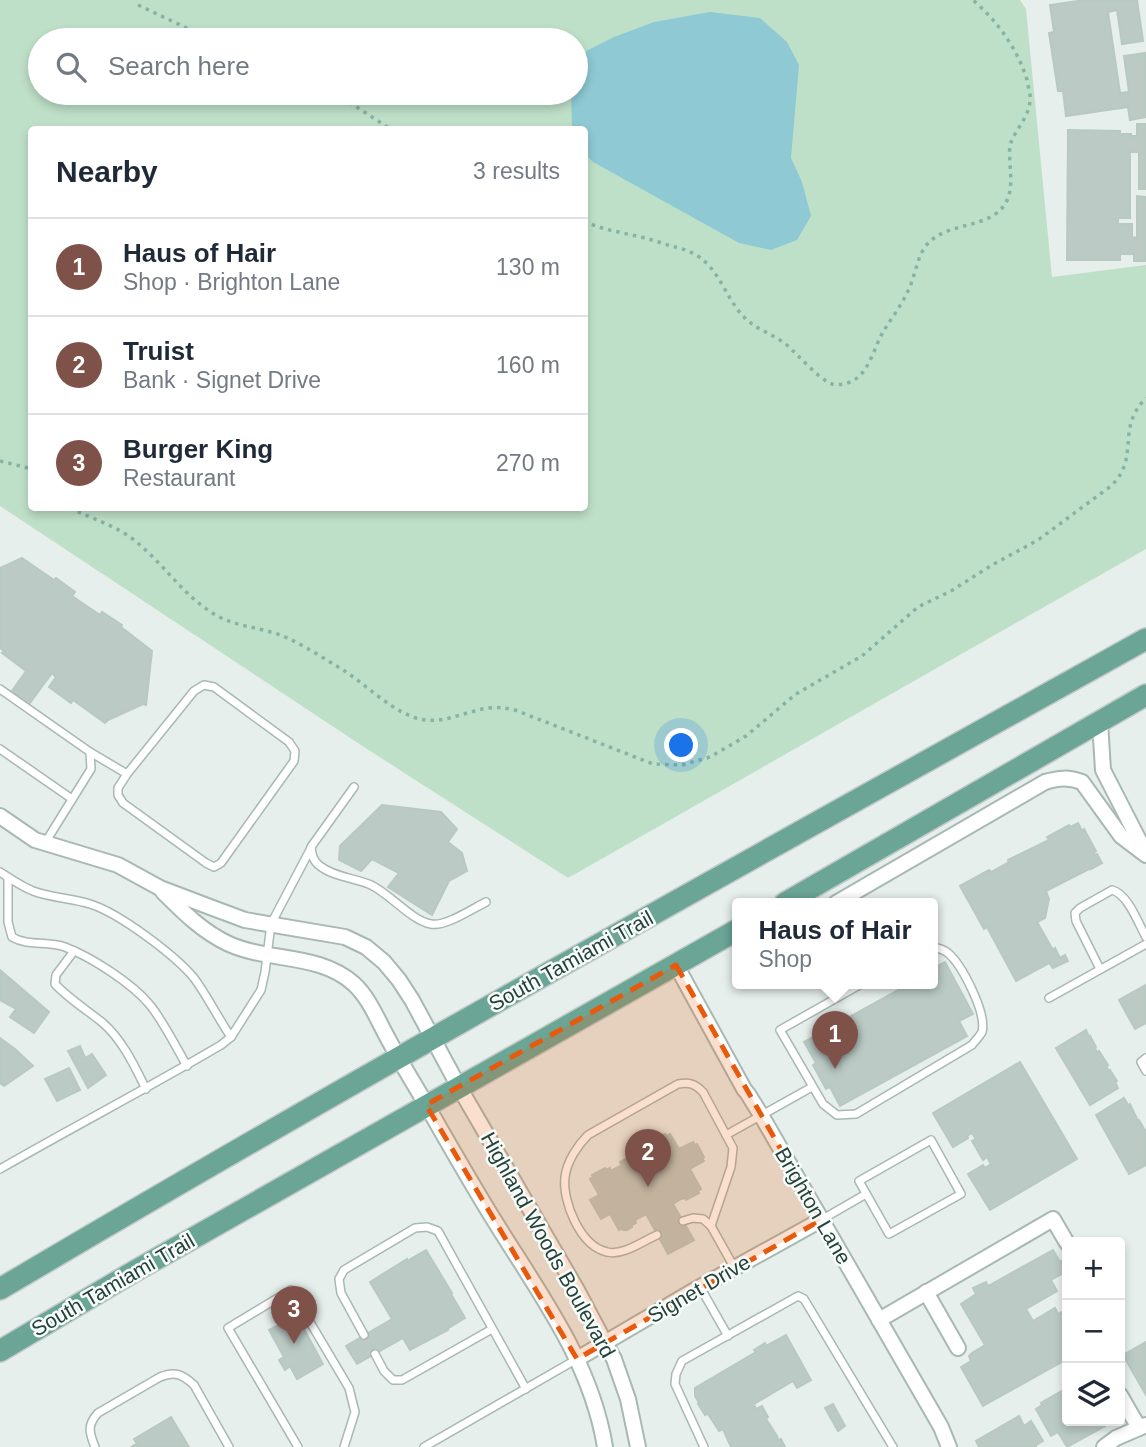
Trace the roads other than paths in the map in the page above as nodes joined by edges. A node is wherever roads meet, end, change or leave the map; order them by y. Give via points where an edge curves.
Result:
1 (1146, 639) edge
2 (0, 689) edge
3 (1146, 695) edge
4 (1137, 707) edge
5 (1100, 722) junction
6 (0, 749) edge
7 (90, 752) junction
8 (127, 774) junction
9 (355, 787) dead end
10 (72, 799) junction
11 (0, 816) edge
12 (45, 843) junction
13 (311, 847) junction
14 (1146, 855) edge
15 (0, 872) edge
16 (9, 878) junction
17 (160, 888) junction
18 (794, 898) edge
19 (845, 898) edge
20 (486, 902) dead end
21 (271, 923) junction
22 (732, 933) edge
23 (1146, 937) edge
24 (1146, 944) edge
25 (938, 948) edge
26 (74, 951) junction
27 (266, 954) junction
28 (676, 965) junction
29 (1100, 969) junction
30 (852, 989) edge
31 (1049, 998) dead end
32 (231, 1037) junction
33 (433, 1039) junction
34 (399, 1058) junction
35 (1146, 1058) edge
36 (187, 1066) junction
37 (1146, 1071) edge
38 (459, 1087) junction
39 (812, 1087) junction
40 (146, 1088) junction
41 (426, 1105) junction
42 (761, 1115) junction
43 (726, 1135) junction
44 (0, 1169) edge
45 (866, 1194) junction
46 (821, 1220) junction
47 (683, 1221) dead end
48 (711, 1226) junction
49 (657, 1235) dead end
50 (1064, 1237) edge
51 (734, 1268) junction
52 (700, 1287) junction
53 (0, 1289) edge
54 (926, 1292) junction
55 (879, 1320) junction
56 (492, 1329) junction
57 (364, 1335) dead end
58 (728, 1336) junction
59 (605, 1343) junction
60 (958, 1348) dead end
61 (0, 1351) edge
62 (374, 1354) dead end
63 (577, 1359) junction
64 (526, 1389) junction
65 (1125, 1402) edge
66 (1142, 1426) edge
67 (95, 1447) edge
68 (229, 1447) edge
69 (299, 1447) edge
70 (344, 1447) edge
71 (424, 1447) edge
72 (605, 1447) edge
73 (638, 1447) edge
74 (704, 1447) edge
75 (892, 1447) edge
76 (949, 1447) edge
77 (1104, 1447) edge

1 - 33 main road, South Tamiami Trail
2 - 7 lane
3 - 4 main road
4 - 5 main road
5 - 14 street via 1103,770
5 - 18 main road
6 - 10 lane
7 - 8 lane
7 - 10 lane via 91,769
8 - 8 lane via 194,691 204,685 214,687 295,751 294,761 214,867 124,803 118,788
9 - 13 lane
10 - 12 lane
11 - 12 street
12 - 17 street via 118,865
13 - 20 lane via 319,866 373,886 432,925
13 - 21 lane
14 - 19 street via 1121,836 1082,782 1060,777
15 - 16 lane
16 - 26 lane via 12,937
16 - 32 lane via 35,892 104,909 149,939 184,966
17 - 21 street, Highland Woods Boulevard via 245,919
17 - 27 street, Highland Woods Boulevard via 209,932 230,944
21 - 27 lane
21 - 33 street, Highland Woods Boulevard via 345,937 366,947 399,980
22 - 28 main road, South Tamiami Trail
23 - 29 lane via 1118,891 1080,908 1076,921
24 - 29 lane
25 - 39 lane via 957,963 978,1005 982,1033 972,1045 856,1114 837,1115
26 - 36 lane via 97,963 151,1006
26 - 40 lane via 56,975 55,984 116,1037
27 - 32 lane via 261,990
27 - 34 street, Highland Woods Boulevard via 318,964 354,984
28 - 38 main road, South Tamiami Trail
28 - 42 street, Brighton Lane
29 - 31 lane
30 - 39 lane via 780,1030
32 - 36 lane
33 - 34 main road, South Tamiami Trail
33 - 38 street, Highland Woods Boulevard
34 - 41 street, Highland Woods Boulevard
34 - 53 main road, South Tamiami Trail
35 - 37 lane via 1140,1062
36 - 40 lane
38 - 41 main road, South Tamiami Trail
38 - 59 street, Highland Woods Boulevard
39 - 42 lane
40 - 44 lane
41 - 61 main road, South Tamiami Trail
41 - 63 street, Highland Woods Boulevard
42 - 43 lane
42 - 46 street, Brighton Lane
43 - 48 lane via 733,1147 732,1167
43 - 49 lane via 703,1092 688,1083 678,1084 579,1143 565,1177 572,1217 584,1237 599,1249 615,1252
45 - 45 lane via 859,1181 931,1140 961,1194 889,1234
45 - 46 lane
46 - 51 street, Signet Drive
46 - 55 street, Brighton Lane
47 - 48 lane via 703,1219
48 - 51 lane
50 - 54 street via 1053,1219
51 - 52 street, Signet Drive
52 - 58 lane
52 - 59 street, Signet Drive
54 - 55 street
54 - 60 street
55 - 76 street, Brighton Lane
56 - 57 lane via 438,1231 428,1227 415,1228 344,1270 339,1279 341,1293
56 - 62 lane via 402,1380 393,1380
56 - 64 lane
58 - 74 lane via 682,1362 676,1374 675,1384
58 - 75 lane via 799,1296 804,1299
59 - 63 street, Signet Drive
59 - 73 street, Highland Woods Boulevard via 628,1399
63 - 64 lane
63 - 72 street, Highland Woods Boulevard
64 - 71 lane
65 - 66 street
66 - 77 street
67 - 68 lane via 89,1428 98,1413 160,1377 178,1373 194,1385
69 - 70 lane via 228,1328 291,1290 349,1388 355,1412

